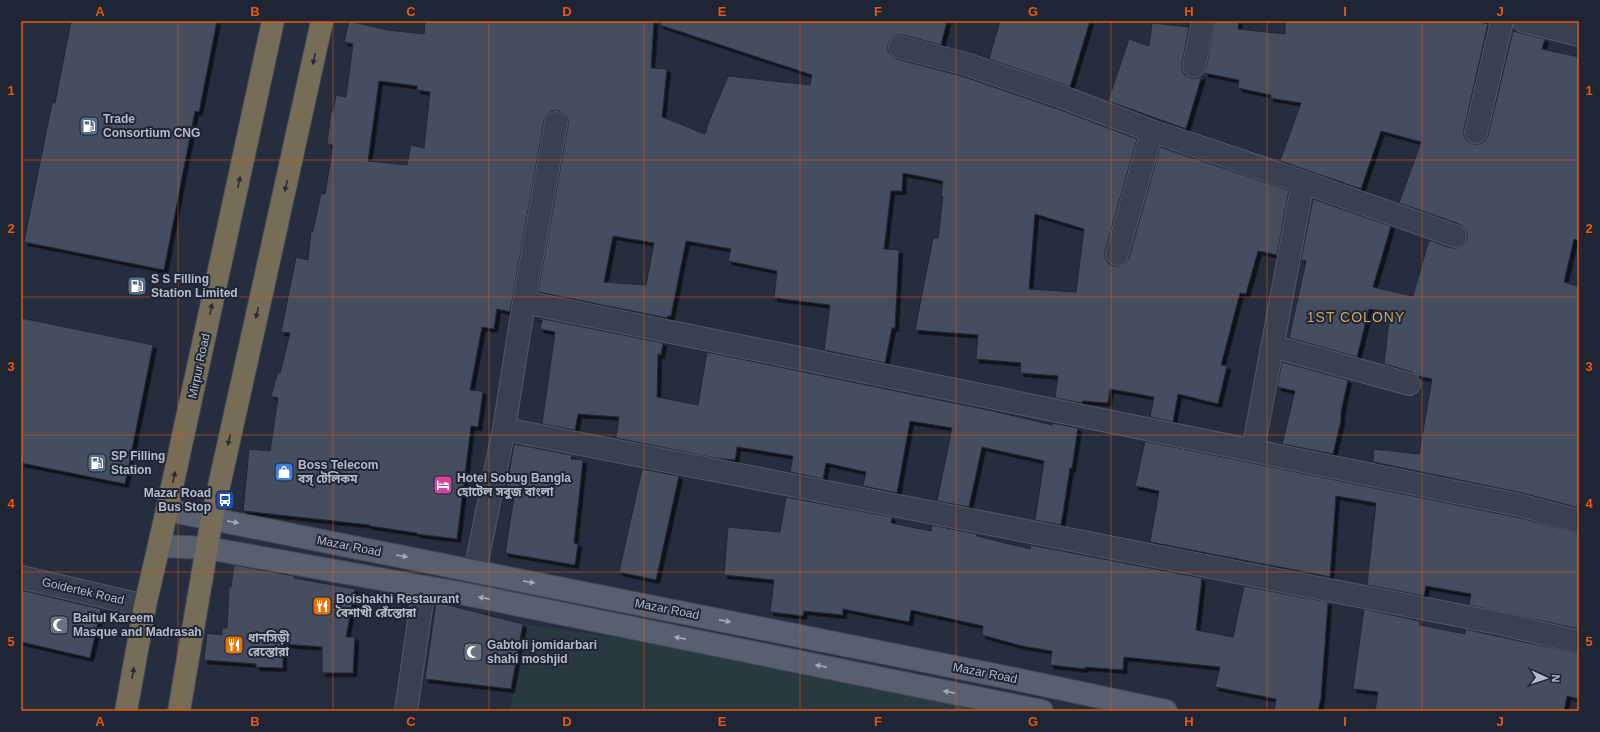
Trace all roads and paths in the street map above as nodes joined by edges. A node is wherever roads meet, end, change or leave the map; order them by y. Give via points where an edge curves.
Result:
1 (274, 21) edge
2 (322, 21) edge
3 (1203, 21) edge
4 (1502, 21) edge
5 (1524, 21) edge
6 (1579, 35) edge
7 (900, 47) dead end
8 (1194, 66) dead end
9 (556, 123) dead end
10 (1152, 131) junction
11 (1476, 132) dead end
12 (1303, 182) junction
13 (1455, 236) dead end
14 (1117, 254) dead end
15 (524, 302) junction
16 (1272, 346) junction
17 (1409, 384) dead end
18 (504, 429) junction
19 (1253, 450) junction
20 (167, 510) junction
21 (212, 518) junction
22 (1579, 521) edge
23 (159, 546) junction
24 (207, 548) junction
25 (475, 571) junction
26 (21, 577) edge
27 (424, 587) junction
28 (145, 606) junction
29 (1579, 642) edge
30 (970, 704) edge
31 (126, 711) edge
32 (179, 711) edge
33 (406, 711) edge
34 (1042, 711) edge
35 (1166, 711) edge

20 -> 1 highway, Mirpur Road
2 -> 21 highway
3 - 8 street
4 - 11 street
5 - 6 street
7 - 10 street via 966,64
9 - 15 street
10 - 12 street
10 - 14 street
12 - 13 street
12 - 16 street
15 - 18 street
15 - 19 street
16 - 17 street
16 - 19 street
18 - 25 street
18 - 29 street via 1491,621
19 - 22 street via 1519,505
20 - 21 main road, Mazar Road
20 - 23 highway, Mirpur Road
21 - 24 highway
21 -> 25 main road, Mazar Road
23 - 24 main road, Mazar Road
23 - 28 highway, Mirpur Road
24 - 27 main road, Mazar Road
24 - 32 highway
25 -> 35 main road, Mazar Road via 1015,678
26 - 28 street, Goidertek Road
30 -> 27 main road, Mazar Road
27 - 33 street
31 -> 28 highway, Mirpur Road
30 - 34 main road, Mazar Road

